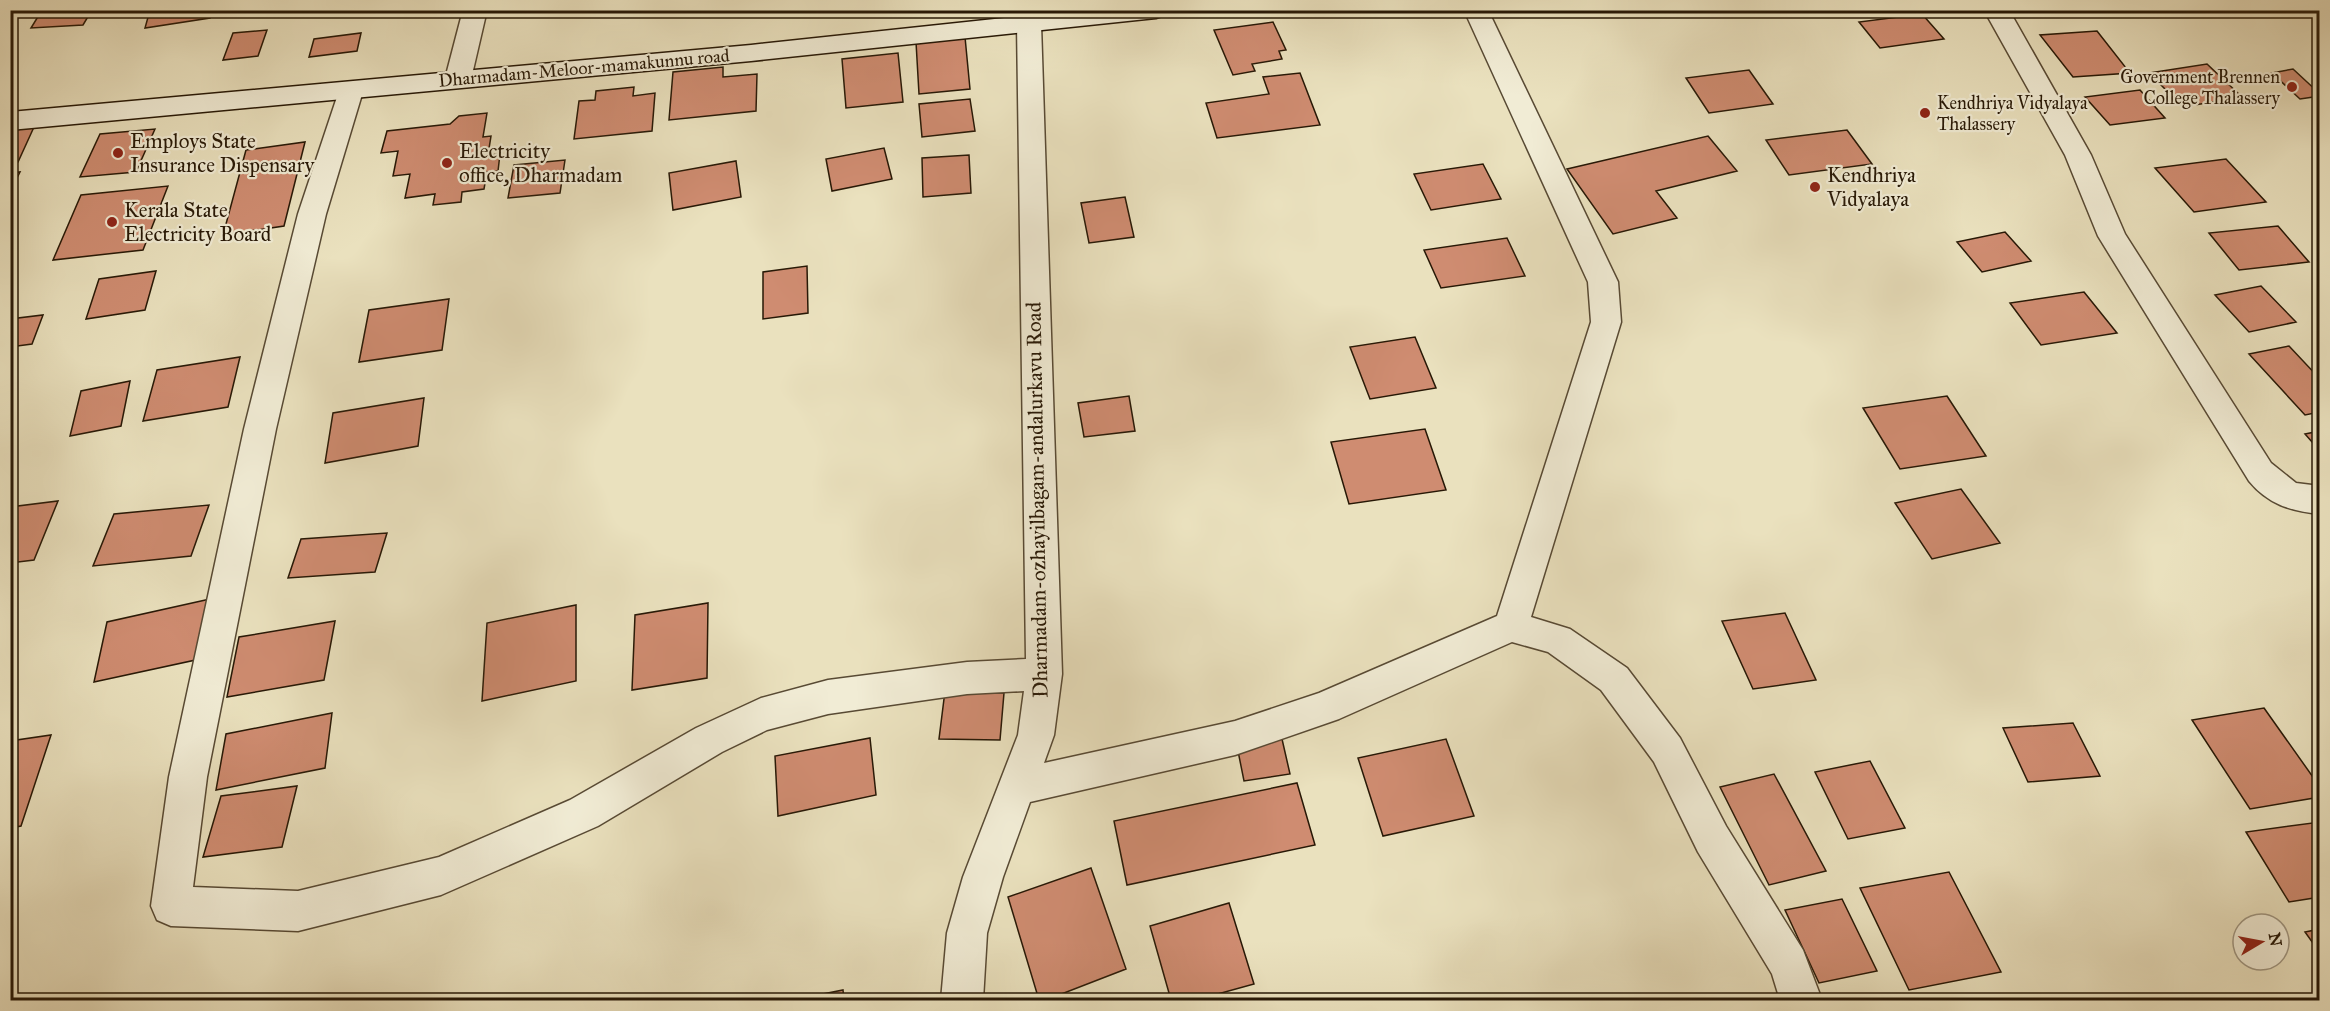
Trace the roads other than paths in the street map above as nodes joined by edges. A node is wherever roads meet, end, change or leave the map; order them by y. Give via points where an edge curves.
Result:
1 (475, 10) edge
2 (1156, 10) edge
3 (1476, 10) edge
4 (1996, 10) edge
5 (1029, 24) junction
6 (458, 79) junction
7 (350, 91) junction
8 (10, 121) edge
9 (2319, 500) edge
10 (1511, 626) junction
11 (1044, 674) junction
12 (1015, 787) junction
13 (962, 1000) edge
14 (1801, 1000) edge

1 - 6 street
2 - 5 street, Dharmadam-Meloor-mamakunnu road
3 - 10 street via 1603,282 1606,322
4 - 9 street via 2078,155 2112,236 2260,472 2275,489 2296,498
5 - 6 street, Dharmadam-Meloor-mamakunnu road
5 - 11 street, Dharmadam-ozhayilbagam-andalurkavu Road
6 - 7 street, Dharmadam-Meloor-mamakunnu road
7 - 8 street, Dharmadam-Meloor-mamakunnu road
7 - 11 street via 312,214 260,429 188,777 171,906 298,911 441,876 584,813 709,740 761,715 828,697 967,678
10 - 12 street via 1326,707 1235,738
10 - 14 street via 1558,640 1614,679 1667,750 1712,840 1789,964
11 - 12 street, Dharmadam-ozhayilbagam-andalurkavu Road via 1036,735
12 - 13 street, Dharmadam-ozhayilbagam-andalurkavu Road via 967,933

